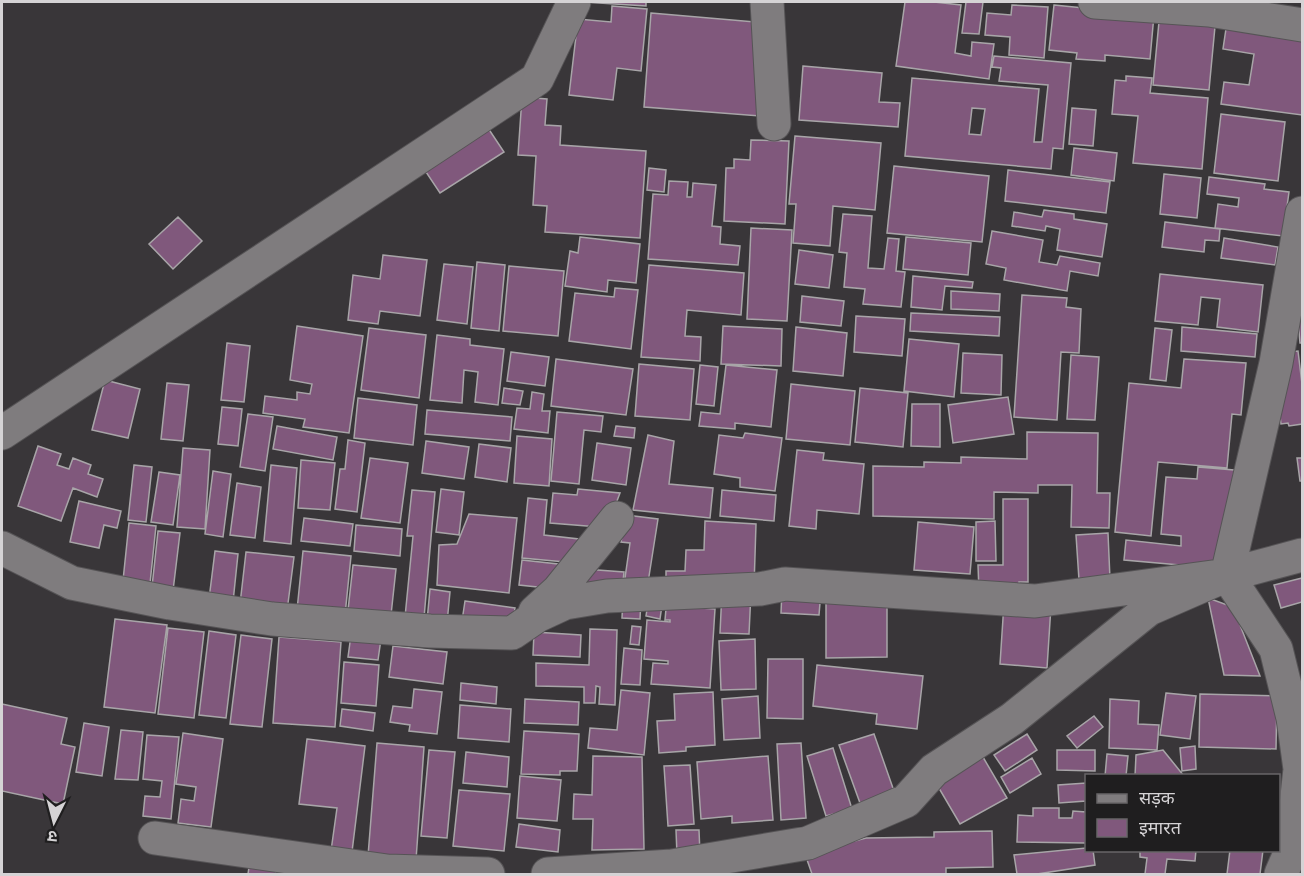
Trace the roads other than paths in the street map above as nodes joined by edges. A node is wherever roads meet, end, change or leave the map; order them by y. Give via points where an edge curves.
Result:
1 (574, 2) edge
2 (767, 2) edge
3 (1095, 2) edge
4 (1302, 25) edge
5 (774, 124) dead end
6 (1302, 213) edge
7 (2, 433) edge
8 (617, 518) dead end
9 (2, 548) edge
10 (1302, 555) edge
11 (1227, 575) junction
12 (512, 633) junction
13 (155, 838) dead end
14 (1292, 859) edge
15 (488, 874) edge
16 (548, 874) edge

1 - 7 street via 537,79
2 - 5 street
3 - 4 street via 1209,10
6 - 11 street via 1276,363
8 - 12 street via 558,591
9 - 12 street via 72,583 170,603 272,619
10 - 11 street
11 - 12 street via 1035,601 785,584 760,589 607,596 565,603
11 - 14 street via 1276,649 1293,718 1300,769
11 - 16 street via 1149,609 1011,719 934,770 906,801 895,806 808,843 672,866
13 - 15 street via 387,871

